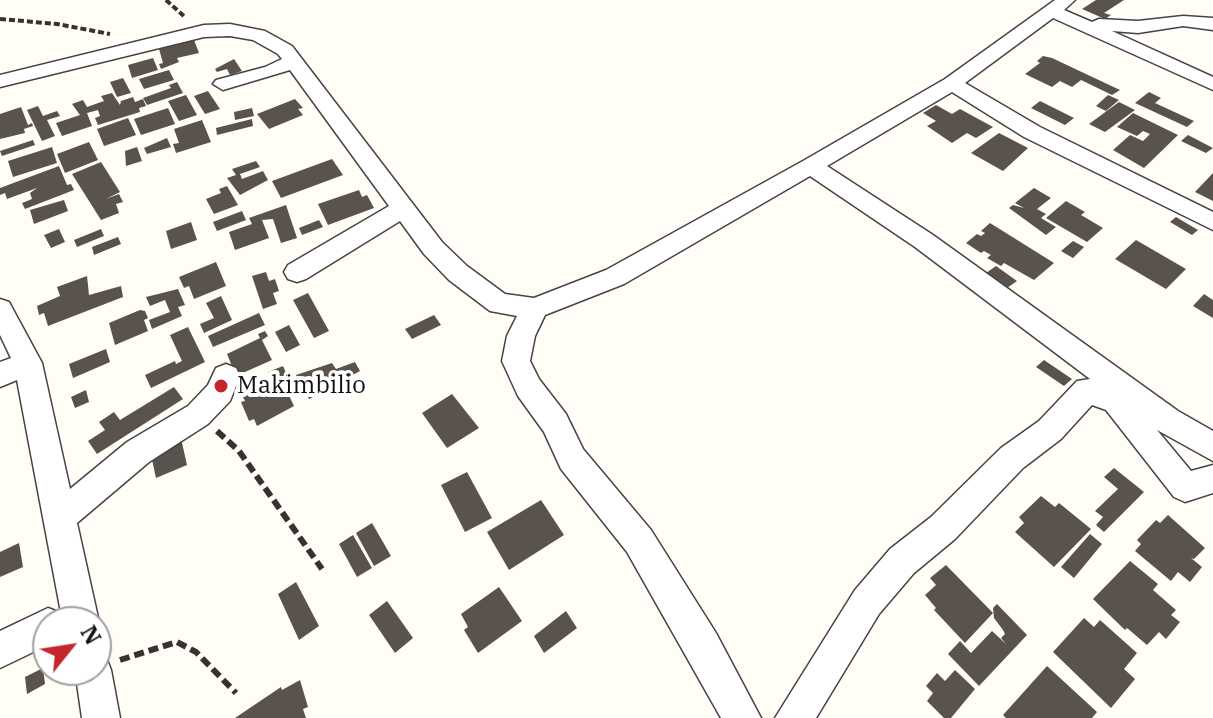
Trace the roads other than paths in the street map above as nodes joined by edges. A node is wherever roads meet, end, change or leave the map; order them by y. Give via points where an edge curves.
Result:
1 (1058, 5) edge
2 (1080, 24) junction
3 (1213, 24) edge
4 (293, 61) junction
5 (0, 81) edge
6 (952, 83) junction
7 (223, 84) dead end
8 (1213, 84) edge
9 (811, 166) junction
10 (404, 209) junction
11 (1213, 222) edge
12 (297, 272) dead end
13 (535, 308) junction
14 (0, 309) edge
15 (14, 369) edge
16 (226, 376) dead end
17 (1213, 447) edge
18 (1213, 479) edge
19 (61, 516) junction
20 (65, 606) edge
21 (32, 635) edge
22 (0, 650) edge
23 (102, 686) edge
24 (101, 718) edge
25 (742, 718) edge
26 (794, 718) edge

1 - 2 street
1 - 6 street
2 - 3 street
2 - 8 street
4 - 5 street via 276,42 241,31 214,30
4 - 7 street
4 - 10 street
6 - 9 street
6 - 11 street via 1043,137
9 - 13 street via 615,277
9 - 17 street via 924,241 1167,420
10 - 12 street
10 - 13 street via 433,248 474,288 499,304
13 - 25 street via 516,361 528,387 555,423 572,459 639,541
14 - 15 street
15 - 19 street
16 - 19 street via 220,392 198,415 138,452
18 - 26 street via 1185,487 1116,401 1087,390 1050,430 1012,458 902,561 867,602
19 - 20 street
21 - 22 street
23 - 24 street

